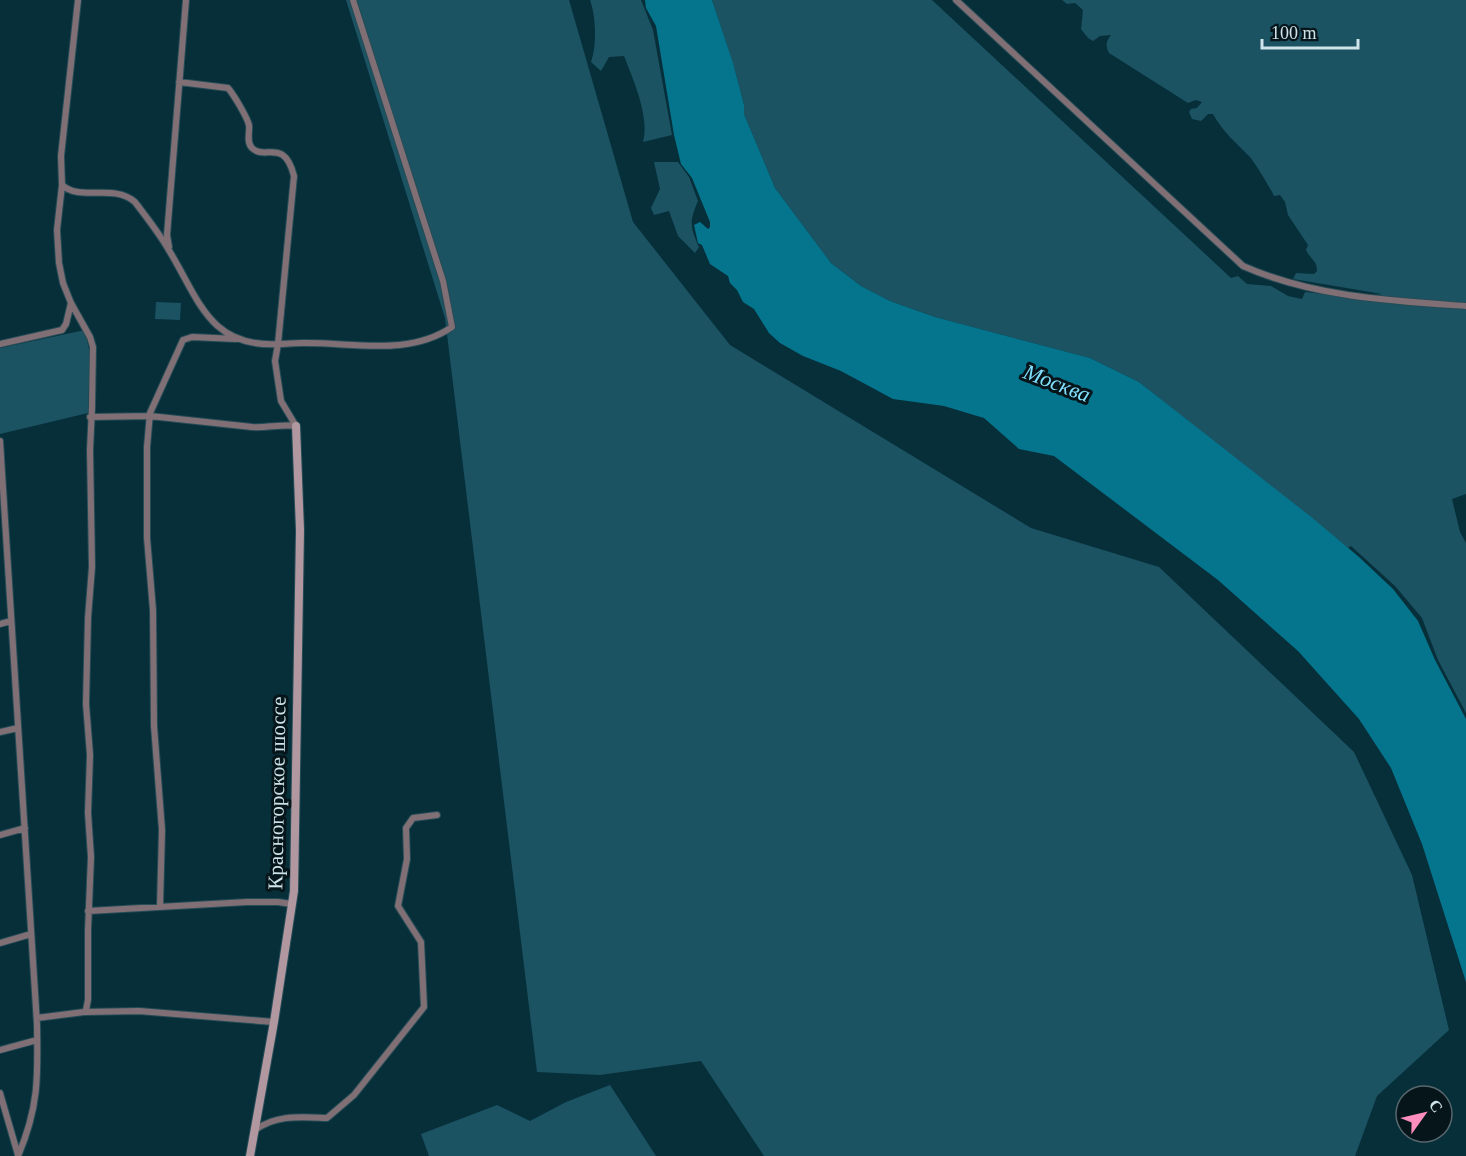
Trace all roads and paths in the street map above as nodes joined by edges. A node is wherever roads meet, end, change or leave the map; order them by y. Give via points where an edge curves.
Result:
1 (78, 0) edge
2 (186, 0) edge
3 (353, 0) edge
4 (956, 0) edge
5 (179, 82) junction
6 (62, 185) junction
7 (171, 252) junction
8 (71, 303) junction
9 (1466, 306) edge
10 (236, 339) junction
11 (0, 344) edge
12 (278, 344) junction
13 (294, 412) dead end
14 (150, 416) junction
15 (90, 417) junction
16 (296, 426) junction
17 (0, 441) edge
18 (11, 621) junction
19 (0, 624) edge
20 (18, 728) junction
21 (0, 732) edge
22 (437, 815) dead end
23 (24, 828) junction
24 (0, 835) edge
25 (292, 904) junction
26 (160, 906) junction
27 (88, 911) junction
28 (31, 934) junction
29 (0, 943) edge
30 (84, 1012) junction
31 (37, 1018) junction
32 (274, 1022) junction
33 (37, 1040) junction
34 (0, 1050) edge
35 (0, 1093) edge
36 (254, 1131) junction
37 (18, 1156) edge
38 (250, 1156) edge

1 - 6 street via 61,156
2 - 5 street
3 - 12 street via 443,281 452,327 440,336 398,346
4 - 9 street via 1243,266 1278,281 1304,286 1389,301
5 - 7 street via 167,235
5 - 12 street via 228,88 247,119 253,148 277,152 291,166 294,176
6 - 7 street via 69,190 115,192 130,197
6 - 8 street via 57,230 59,263
7 - 10 street via 197,301
8 - 11 street via 62,330
8 - 15 street via 93,347
10 - 12 street via 258,345
10 - 14 street via 183,340
12 - 16 street via 275,361 281,401
13 - 16 street
14 - 15 street
14 - 16 street via 252,427
14 - 26 street via 147,538 162,830
15 - 27 street
16 - 25 street, Красногорское шоссе via 300,530
17 - 18 street
18 - 19 street
18 - 20 street
20 - 21 street
20 - 23 street
22 - 36 street via 413,818 406,828 407,858 398,906 421,942 424,1007 354,1095 327,1118 272,1120
23 - 24 street
23 - 28 street
25 - 26 street
25 - 32 street, Красногорское шоссе
26 - 27 street
27 - 30 street via 88,1000
28 - 29 street
28 - 31 street
30 - 31 street
30 - 32 street via 139,1011
31 - 33 street
32 - 36 street, Красногорское шоссе
33 - 34 street
33 - 37 street via 33,1117
35 - 37 street
36 - 38 street, Красногорское шоссе

